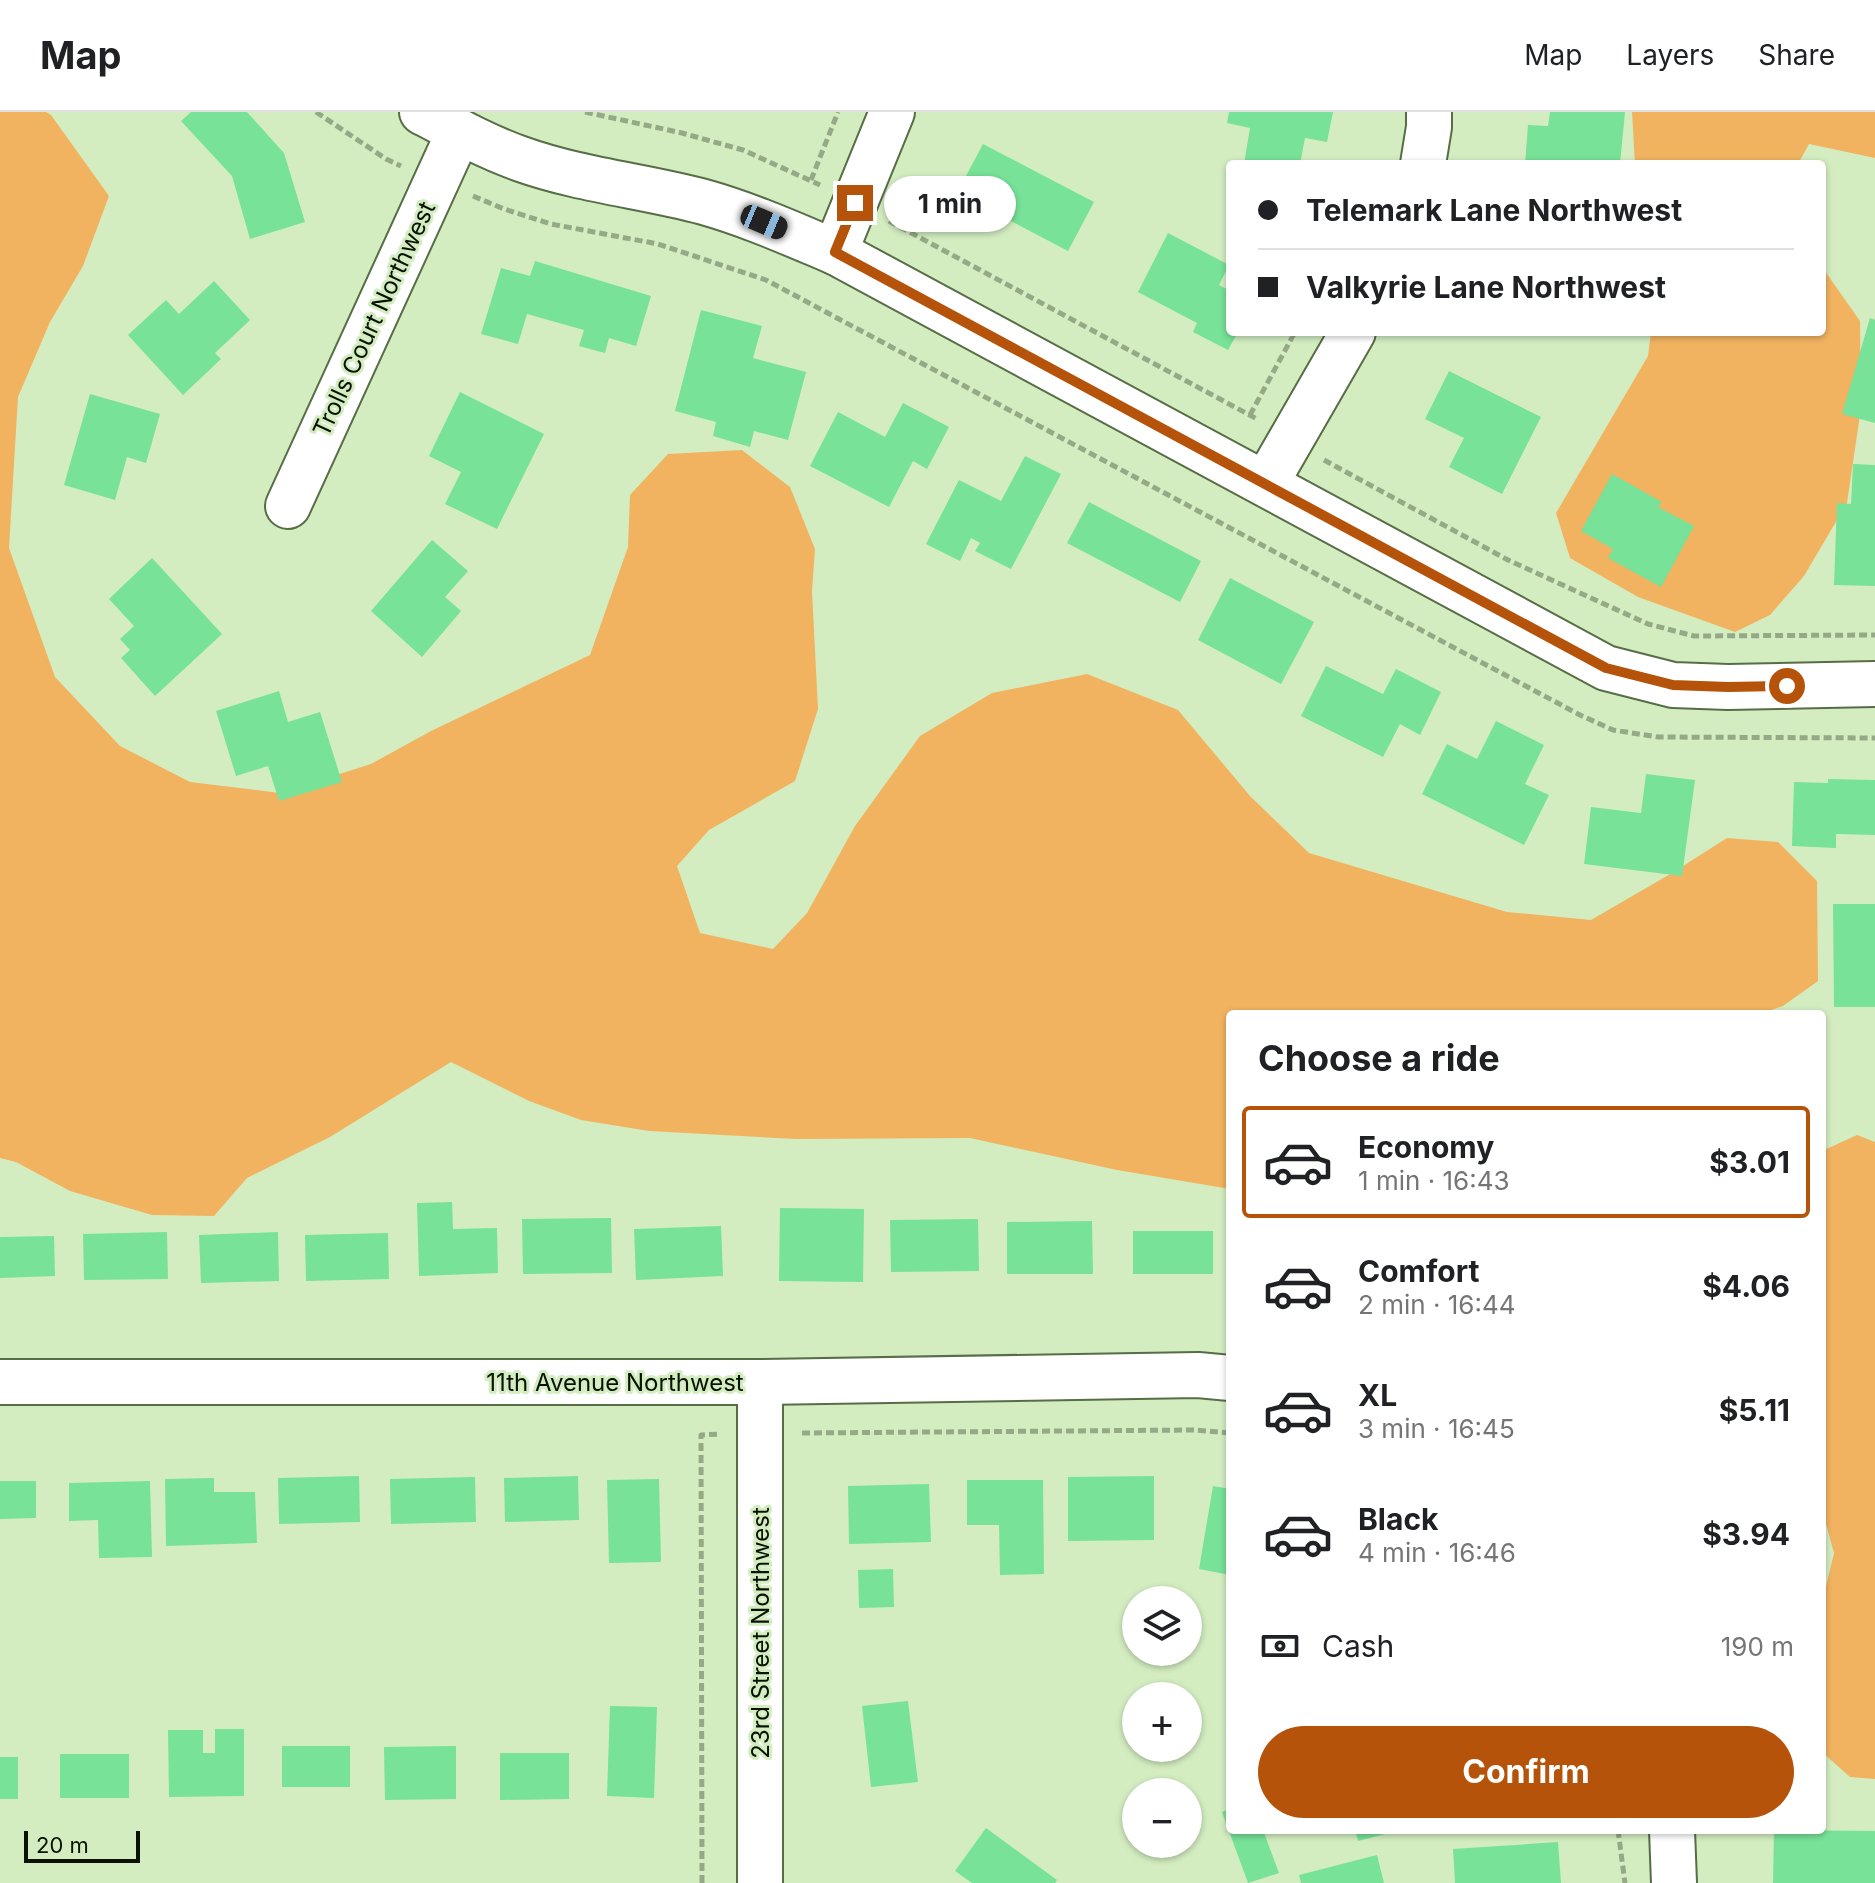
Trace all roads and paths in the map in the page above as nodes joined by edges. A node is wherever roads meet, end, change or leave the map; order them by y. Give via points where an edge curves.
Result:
1 (585, 112) edge
2 (838, 112) edge
3 (892, 112) edge
4 (1429, 112) edge
5 (441, 122) edge
6 (1423, 160) edge
7 (896, 224) dead end
8 (835, 252) junction
9 (1293, 336) edge
10 (1351, 336) edge
11 (1324, 460) dead end
12 (1266, 483) junction
13 (288, 506) dead end
14 (1875, 635) edge
15 (1875, 684) edge
16 (1226, 1378) edge
17 (0, 1382) edge
18 (760, 1382) junction
19 (806, 1433) dead end
20 (1226, 1433) edge
21 (701, 1435) dead end
22 (1619, 1834) edge
23 (1672, 1834) edge
24 (702, 1883) edge
25 (760, 1883) edge
26 (1625, 1883) edge
27 (1674, 1883) edge

1 - 2 path via 743,150 811,180
3 - 8 street
4 - 6 street
5 - 8 street via 521,159 705,202
5 - 13 street, Trolls Court Northwest
7 - 9 path via 1250,415
8 - 12 street
10 - 12 street
11 - 14 path via 1508,560 1648,624 1694,636
12 - 15 street via 1606,668 1673,685
16 - 18 street, 11th Avenue Northwest
17 - 18 street, 11th Avenue Northwest
18 - 25 street, 23rd Street Northwest
19 - 20 path
21 - 24 path
22 - 26 path
23 - 27 street

